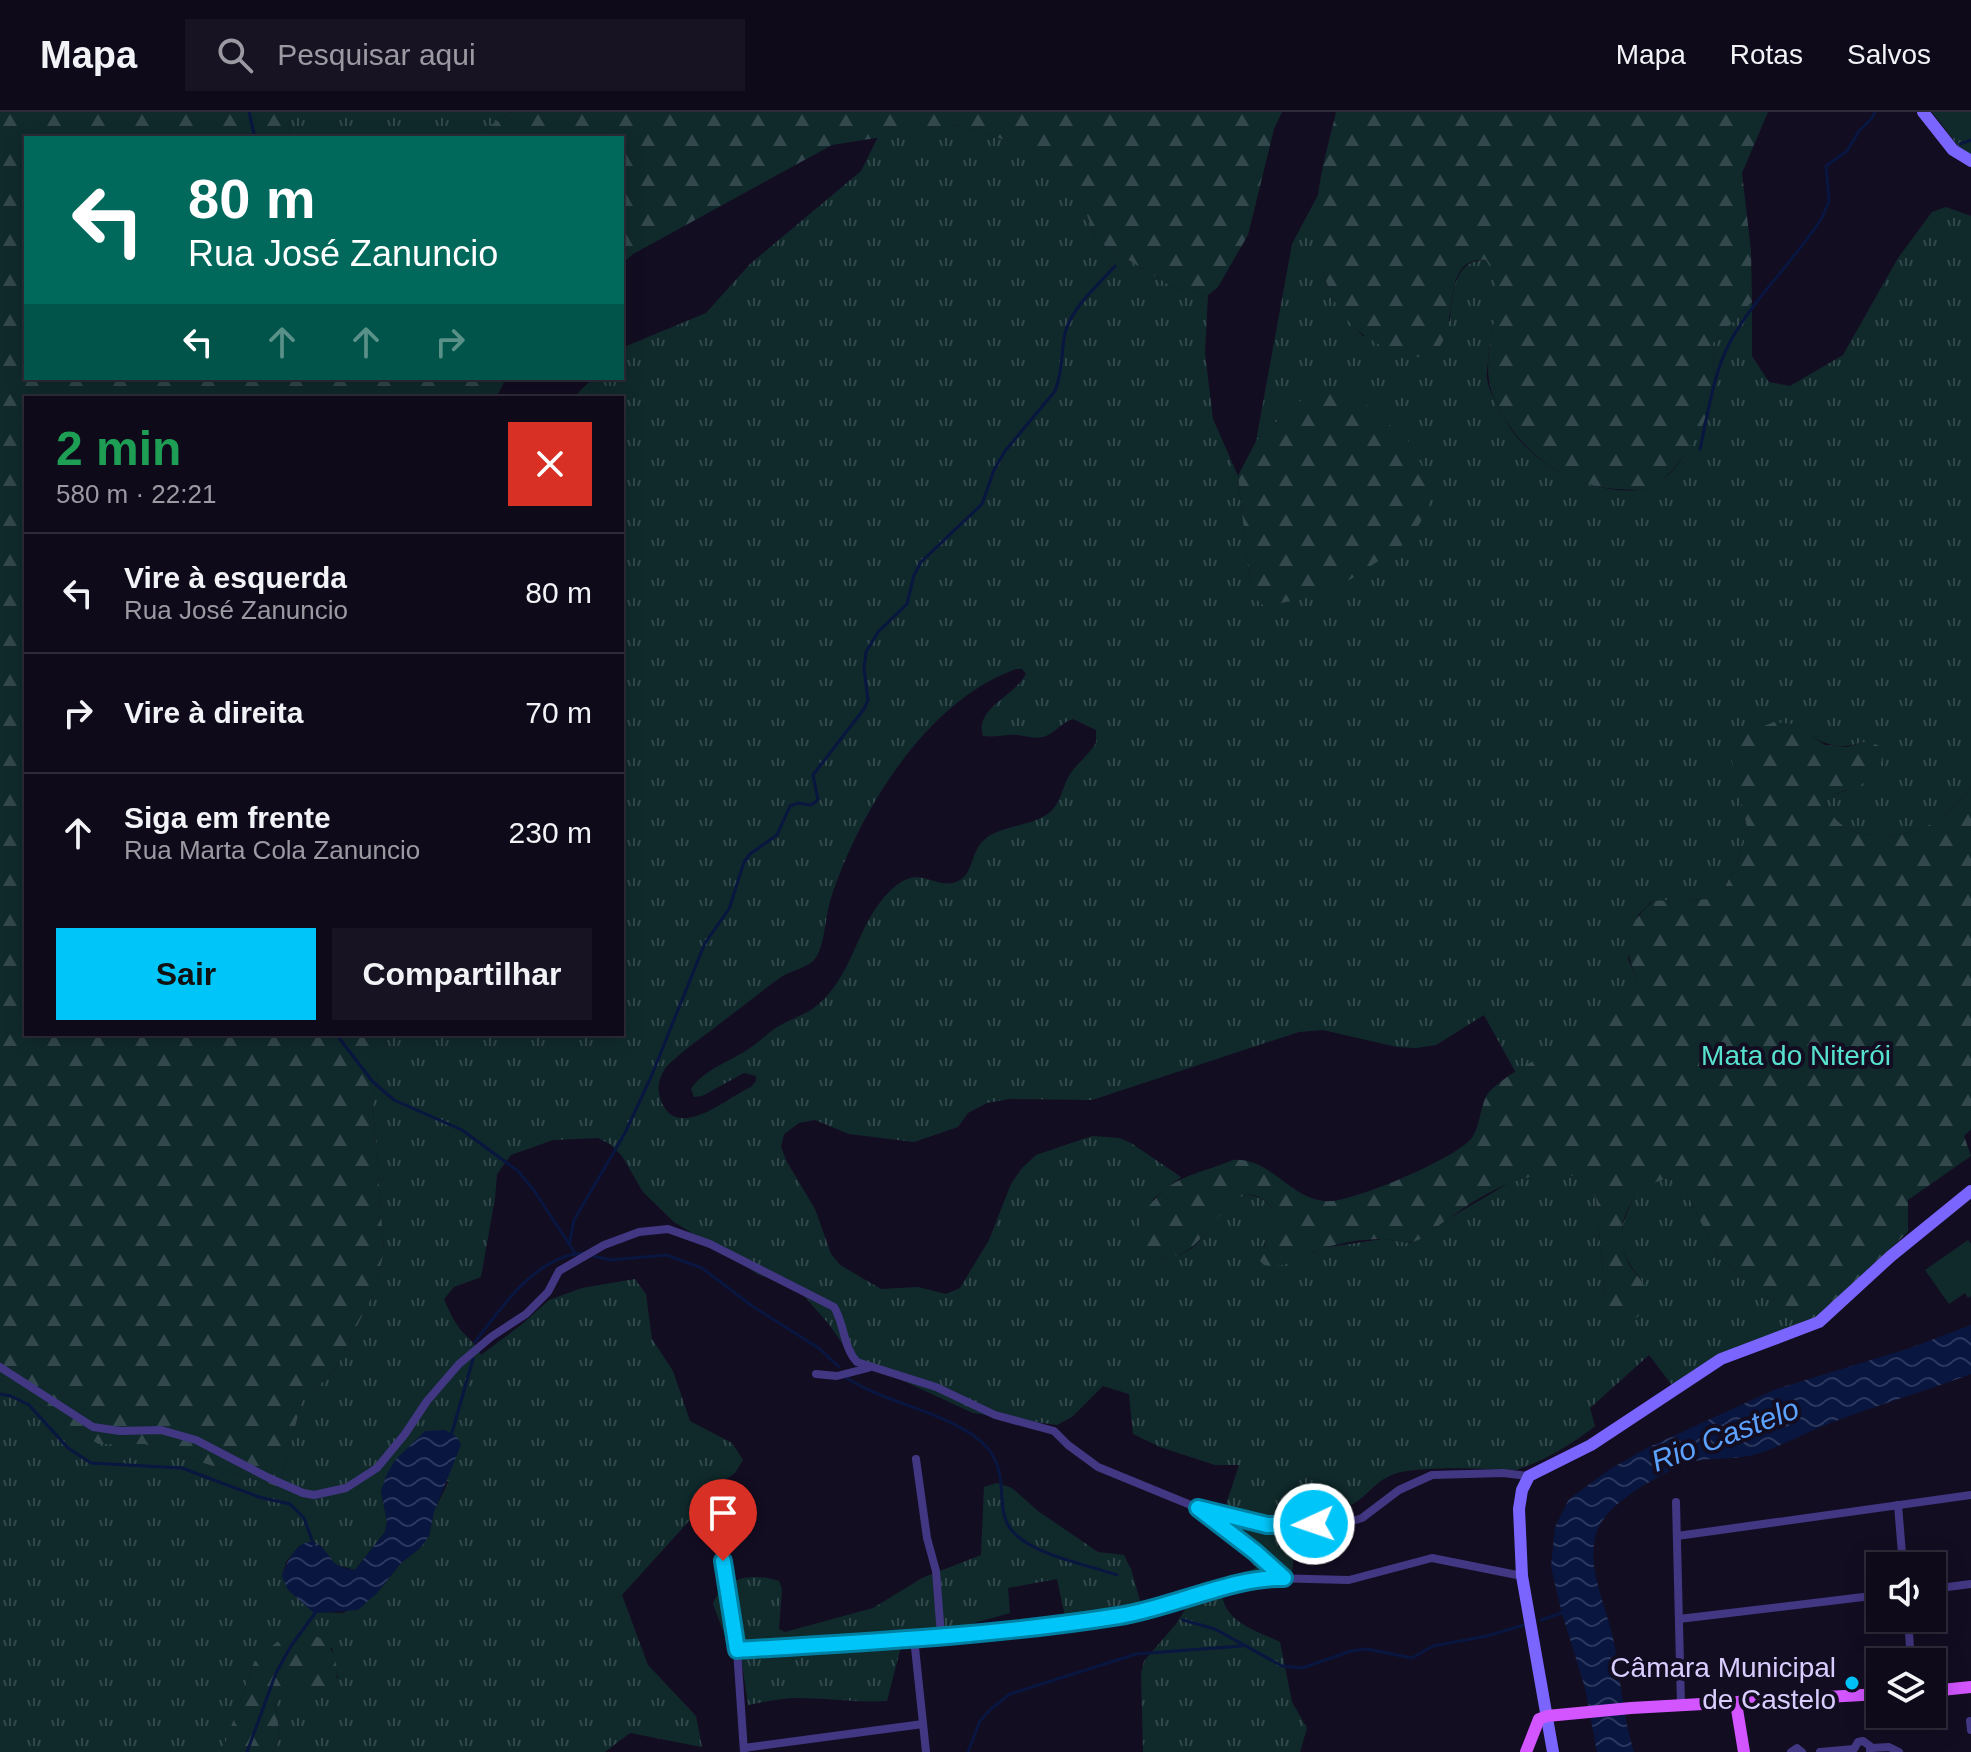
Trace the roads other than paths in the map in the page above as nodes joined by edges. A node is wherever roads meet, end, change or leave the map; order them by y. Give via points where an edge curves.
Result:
1 (1923, 112) edge
2 (1971, 161) edge
3 (1971, 1191) edge
4 (0, 1367) edge
5 (869, 1367) junction
6 (816, 1374) dead end
7 (916, 1459) dead end
8 (1529, 1476) junction
9 (1971, 1495) edge
10 (714, 1501) dead end
11 (1676, 1502) dead end
12 (1898, 1505) junction
13 (1198, 1508) junction
14 (1677, 1536) junction
15 (1902, 1552) edge
16 (1522, 1576) junction
17 (1284, 1578) junction
18 (1971, 1584) edge
19 (1946, 1587) edge
20 (1866, 1597) edge
21 (1679, 1619) junction
22 (941, 1636) junction
23 (914, 1638) junction
24 (737, 1650) junction
25 (1971, 1687) edge
26 (1946, 1690) edge
27 (1866, 1695) edge
28 (1736, 1703) junction
29 (1681, 1705) junction
30 (1547, 1716) junction
31 (923, 1724) junction
32 (744, 1750) edge
33 (1854, 1750) edge
34 (1870, 1750) edge
35 (926, 1752) edge
36 (1526, 1752) edge
37 (1553, 1752) edge
38 (1744, 1752) edge
39 (1791, 1752) edge
40 (1802, 1752) edge
41 (1820, 1752) edge
42 (1899, 1752) edge

1 - 2 main road via 1953,150
3 - 8 main road via 1819,1322 1721,1359 1591,1445
4 - 5 street via 93,1427 161,1430 196,1440 303,1493 328,1493 377,1468 459,1364 526,1314 548,1292 559,1271 604,1245 639,1232 668,1229 710,1244 834,1307 850,1355
5 - 6 street via 837,1376
5 - 13 street via 936,1387 995,1415 1054,1431 1098,1467
7 - 22 street via 936,1571
8 - 13 street via 1432,1475 1346,1523 1267,1525
8 - 16 main road via 1519,1509
9 - 12 street
10 - 24 street
11 - 14 street
12 - 14 street
12 - 15 street
13 - 17 street
14 - 21 street
16 - 17 street via 1432,1558 1349,1580
16 - 30 main road
17 - 22 street via 1253,1580 1129,1615
18 - 19 street
20 - 21 street
21 - 29 street
22 - 23 street
23 - 24 street
23 - 31 street
24 - 32 street
25 - 26 main road
27 - 28 main road
28 - 29 main road
28 - 38 main road
29 - 30 main road
30 - 36 main road via 1539,1719
30 - 37 main road
31 - 32 street
31 - 35 street
33 - 34 street via 1863,1741
33 - 41 street
34 - 42 street via 1889,1747
39 - 40 street

